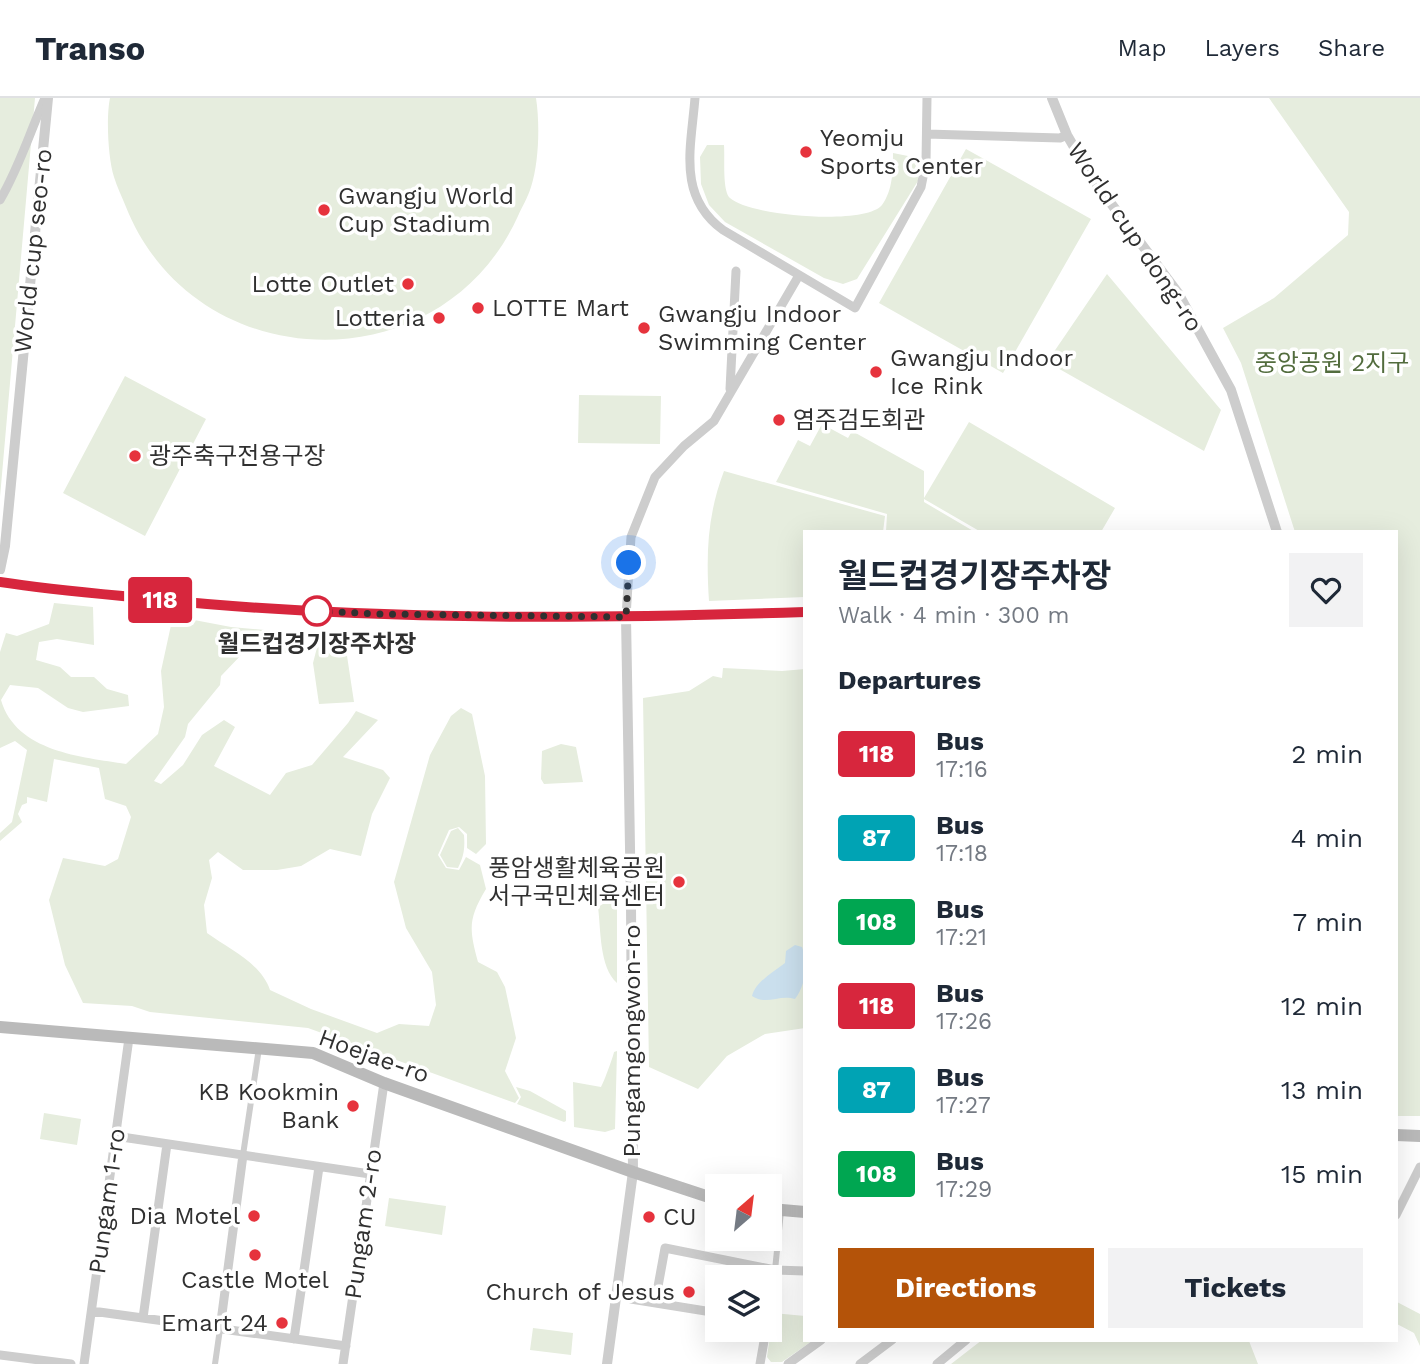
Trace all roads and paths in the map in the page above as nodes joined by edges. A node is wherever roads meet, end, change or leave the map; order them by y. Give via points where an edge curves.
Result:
1 (47, 98) edge
2 (695, 98) edge
3 (927, 98) edge
4 (1052, 98) edge
5 (927, 134) junction
6 (1067, 135) junction
7 (0, 200) edge
8 (736, 271) dead end
9 (798, 276) junction
10 (730, 391) junction
11 (1276, 530) edge
12 (0, 570) edge
13 (0, 582) edge
14 (803, 612) edge
15 (626, 617) junction
16 (0, 1027) edge
17 (129, 1038) junction
18 (259, 1048) junction
19 (384, 1083) junction
20 (1398, 1135) edge
21 (115, 1136) junction
22 (1420, 1136) edge
23 (167, 1144) junction
24 (243, 1155) junction
25 (319, 1167) junction
26 (1420, 1167) edge
27 (633, 1172) junction
28 (370, 1174) junction
29 (705, 1195) edge
30 (782, 1210) edge
31 (1398, 1211) edge
32 (803, 1212) edge
33 (750, 1265) edge
34 (782, 1270) edge
35 (803, 1271) edge
36 (618, 1291) junction
37 (655, 1303) junction
38 (92, 1311) junction
39 (705, 1311) edge
40 (143, 1318) junction
41 (220, 1329) junction
42 (294, 1339) junction
43 (764, 1342) edge
44 (818, 1342) edge
45 (889, 1342) edge
46 (964, 1342) edge
47 (346, 1346) junction
48 (0, 1355) edge
49 (71, 1364) edge
50 (85, 1364) edge
51 (215, 1364) edge
52 (343, 1364) edge
53 (607, 1364) edge
54 (760, 1364) edge
55 (788, 1364) edge
56 (860, 1364) edge
57 (937, 1364) edge

1 - 7 street via 15,176
1 - 12 street, World cup seo-ro
2 - 9 street via 691,171 698,205 723,230
3 - 5 street
4 - 6 street, World cup dong-ro
5 - 6 street
5 - 9 street via 921,187 855,308
6 - 11 street, World cup dong-ro via 1116,211 1178,293 1231,390
8 - 10 street
9 - 10 street
10 - 15 street via 714,421 655,477 631,537
13 - 15 street via 261,610
14 - 15 street
15 - 27 street, Pungamgongwon-ro
16 - 17 main road, Hoejae-ro
17 - 18 main road, Hoejae-ro
17 - 21 street, Pungam 1-ro
18 - 19 main road, Hoejae-ro via 313,1053
18 - 24 street
19 - 27 main road, Hoejae-ro
19 - 28 street, Pungam 2-ro
20 - 22 main road
21 - 23 street
21 - 38 street, Pungam 1-ro
23 - 24 street
23 - 40 street
24 - 25 street
24 - 41 street
25 - 28 street
25 - 42 street
26 - 31 street
27 - 29 main road, Hoejae-ro
27 - 36 street, Pungamgongwon-ro
28 - 47 street, Pungam 2-ro
30 - 32 main road
33 - 37 street via 665,1248
34 - 35 street
36 - 37 street via 631,1299
36 - 53 street, Pungamgongwon-ro
37 - 39 street
38 - 40 street
38 - 50 street, Pungam 1-ro
40 - 41 street
41 - 42 street
41 - 51 street
42 - 47 street
43 - 54 street
44 - 55 street
45 - 56 street
46 - 57 street
47 - 52 street, Pungam 2-ro
48 - 49 street

